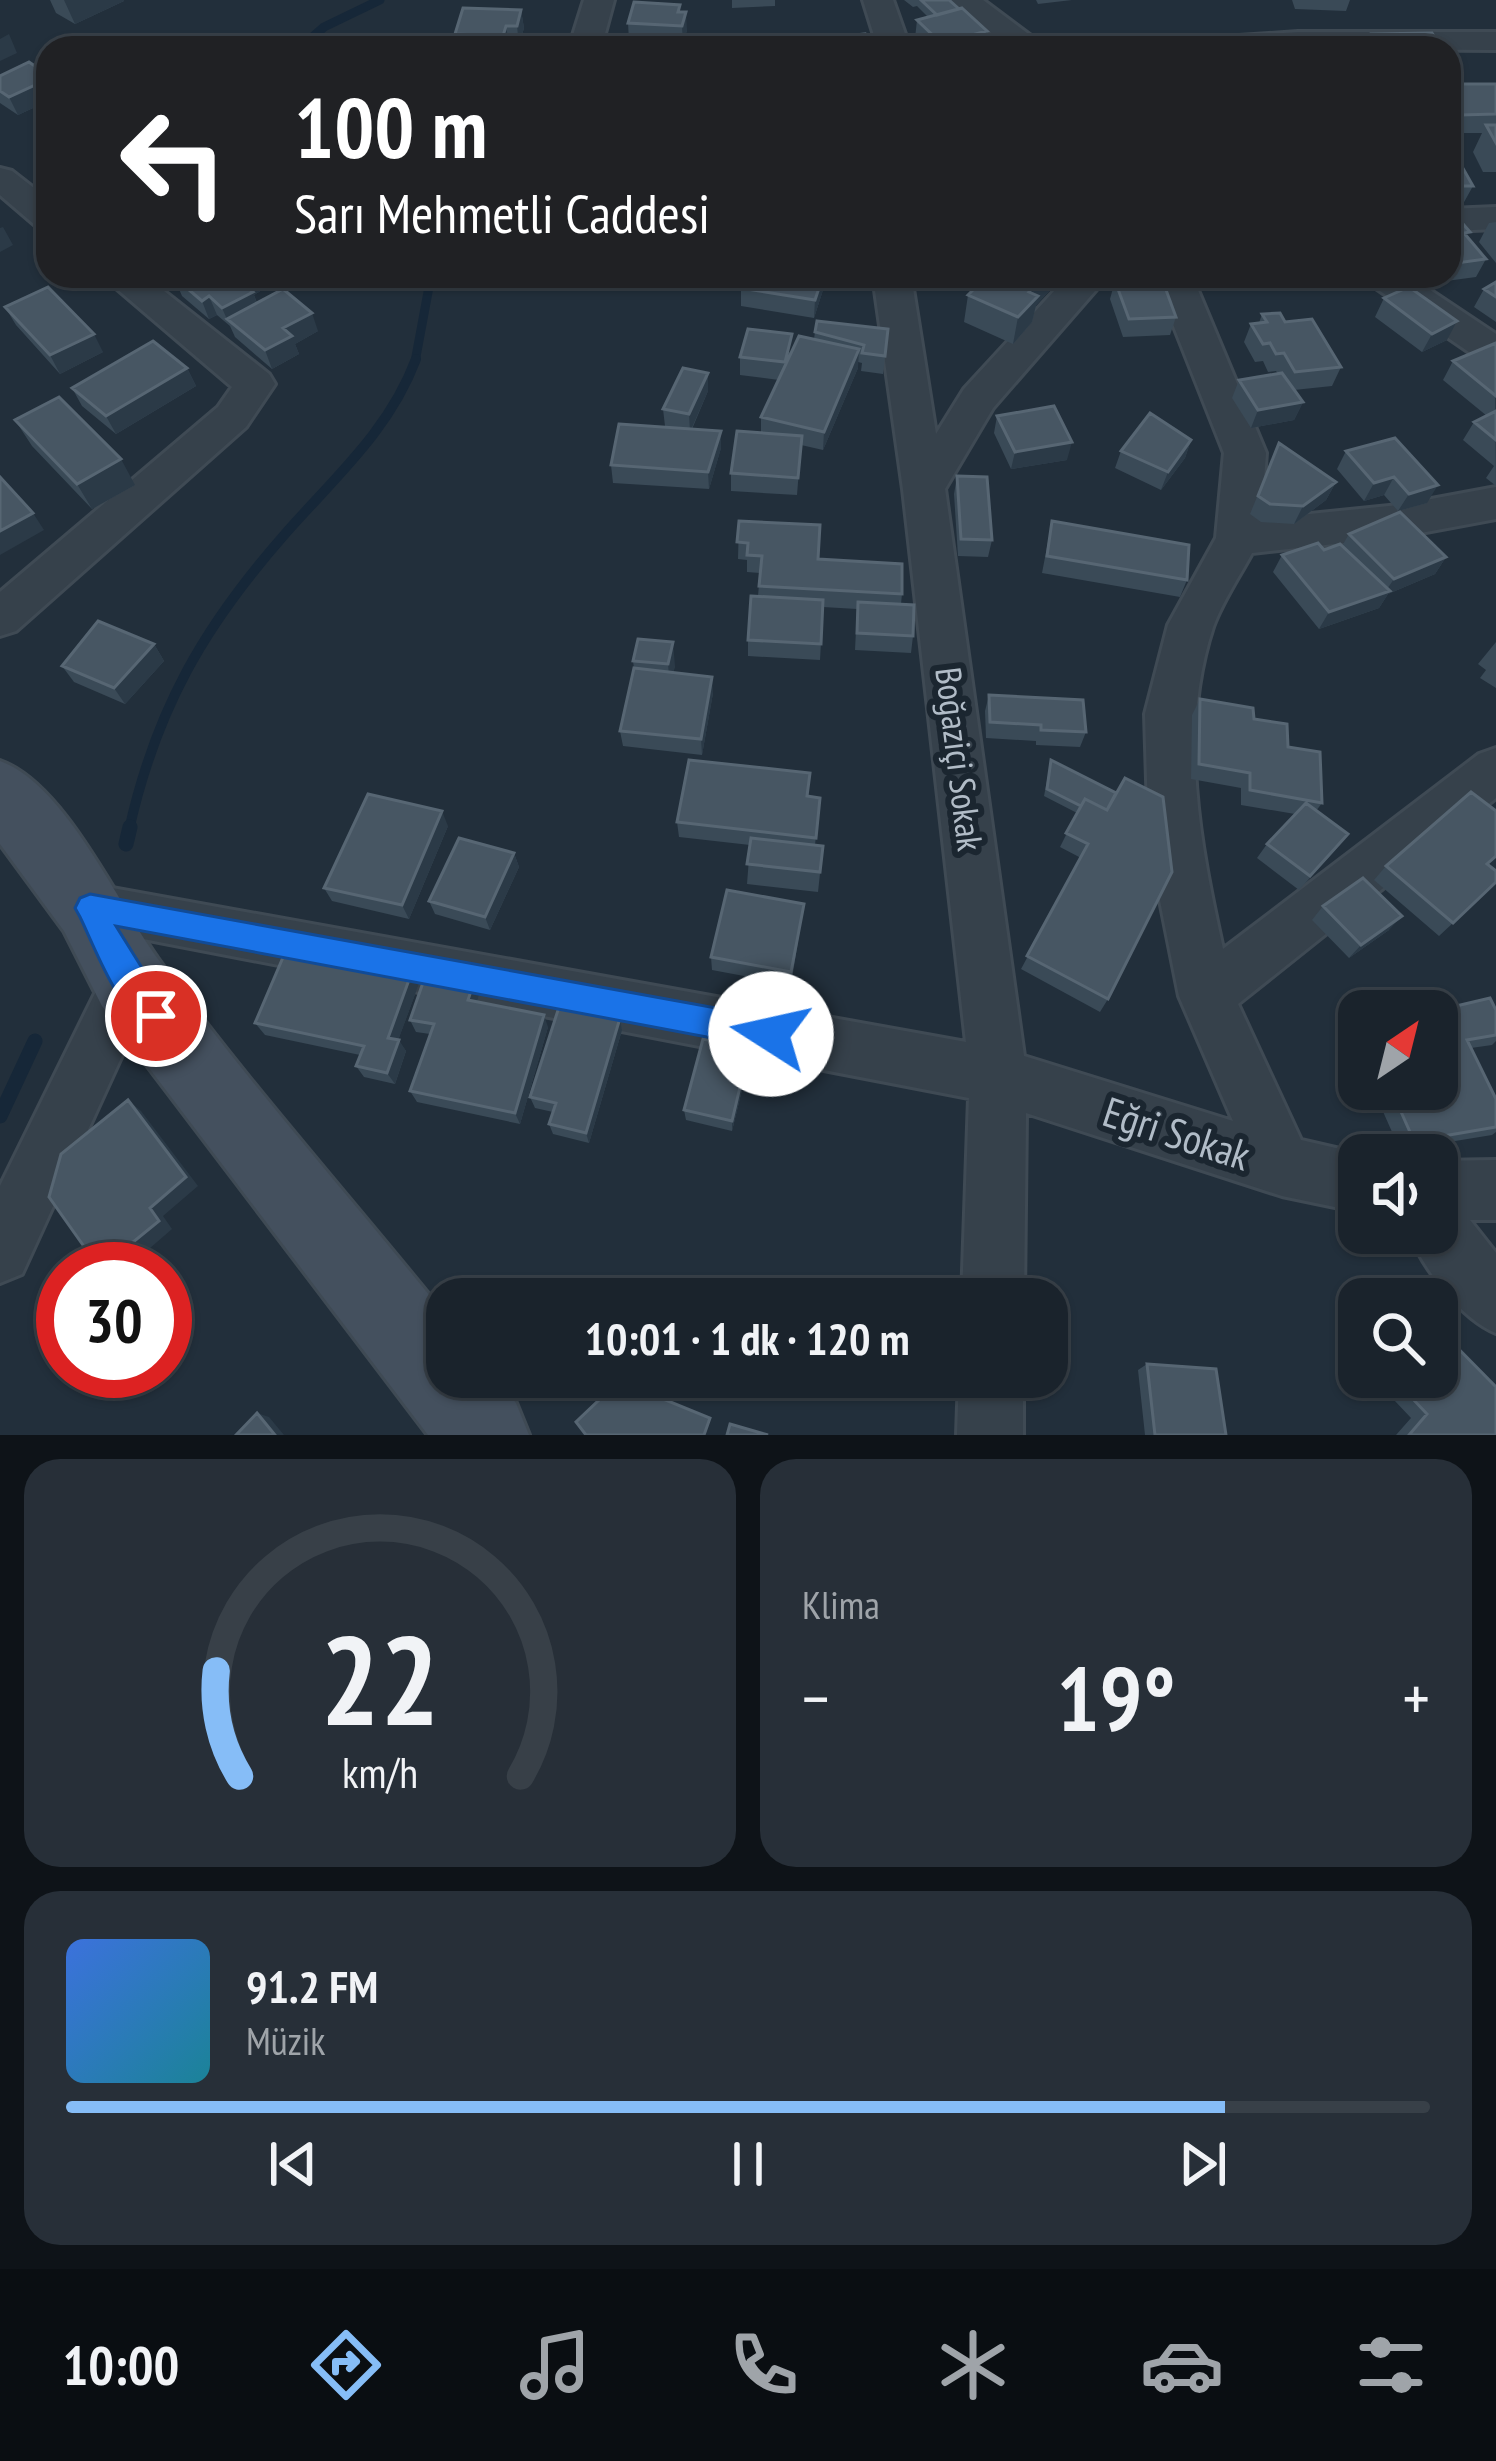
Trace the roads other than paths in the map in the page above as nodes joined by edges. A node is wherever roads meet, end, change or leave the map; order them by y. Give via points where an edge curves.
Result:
1 (599, 0) edge
2 (878, 0) edge
3 (963, 0) edge
4 (588, 36) edge
5 (890, 36) edge
6 (1013, 36) edge
7 (1461, 41) edge
8 (1496, 41) edge
9 (0, 178) edge
10 (36, 207) edge
11 (1496, 218) edge
12 (1461, 219) edge
13 (136, 288) edge
14 (894, 288) edge
15 (1078, 288) edge
16 (1178, 288) edge
17 (1400, 288) edge
18 (1496, 352) edge
19 (924, 489) junction
20 (1496, 503) edge
21 (1238, 538) junction
22 (0, 618) edge
23 (1496, 769) edge
24 (0, 790) edge
25 (90, 908) junction
26 (129, 981) junction
27 (1206, 996) junction
28 (998, 1076) junction
29 (1282, 1166) junction
30 (1338, 1178) edge
31 (1496, 1190) edge
32 (1458, 1191) edge
33 (0, 1252) edge
34 (1458, 1254) edge
35 (993, 1278) edge
36 (1496, 1302) edge
37 (991, 1398) edge
38 (484, 1435) edge
39 (990, 1435) edge

1 - 4 street
2 - 5 street
3 - 6 street
7 - 8 street
9 - 10 street
11 - 12 street
13 - 22 street via 255,384 232,417
14 - 19 street, Boğaziçi Sokak
15 - 19 street via 978,399
16 - 21 street via 1245,453
17 - 18 street
19 - 28 street, Boğaziçi Sokak
20 - 21 street
21 - 27 street via 1191,625 1168,714 1174,845
23 - 27 street
24 - 25 street
25 - 26 street
25 - 28 street, Eğri Sokak
26 - 33 street
26 - 38 street
27 - 29 street
28 - 29 street, Eğri Sokak
28 - 35 street, Boğaziçi Sokak
29 - 30 street, Eğri Sokak
31 - 32 street
34 - 36 street
37 - 39 street

